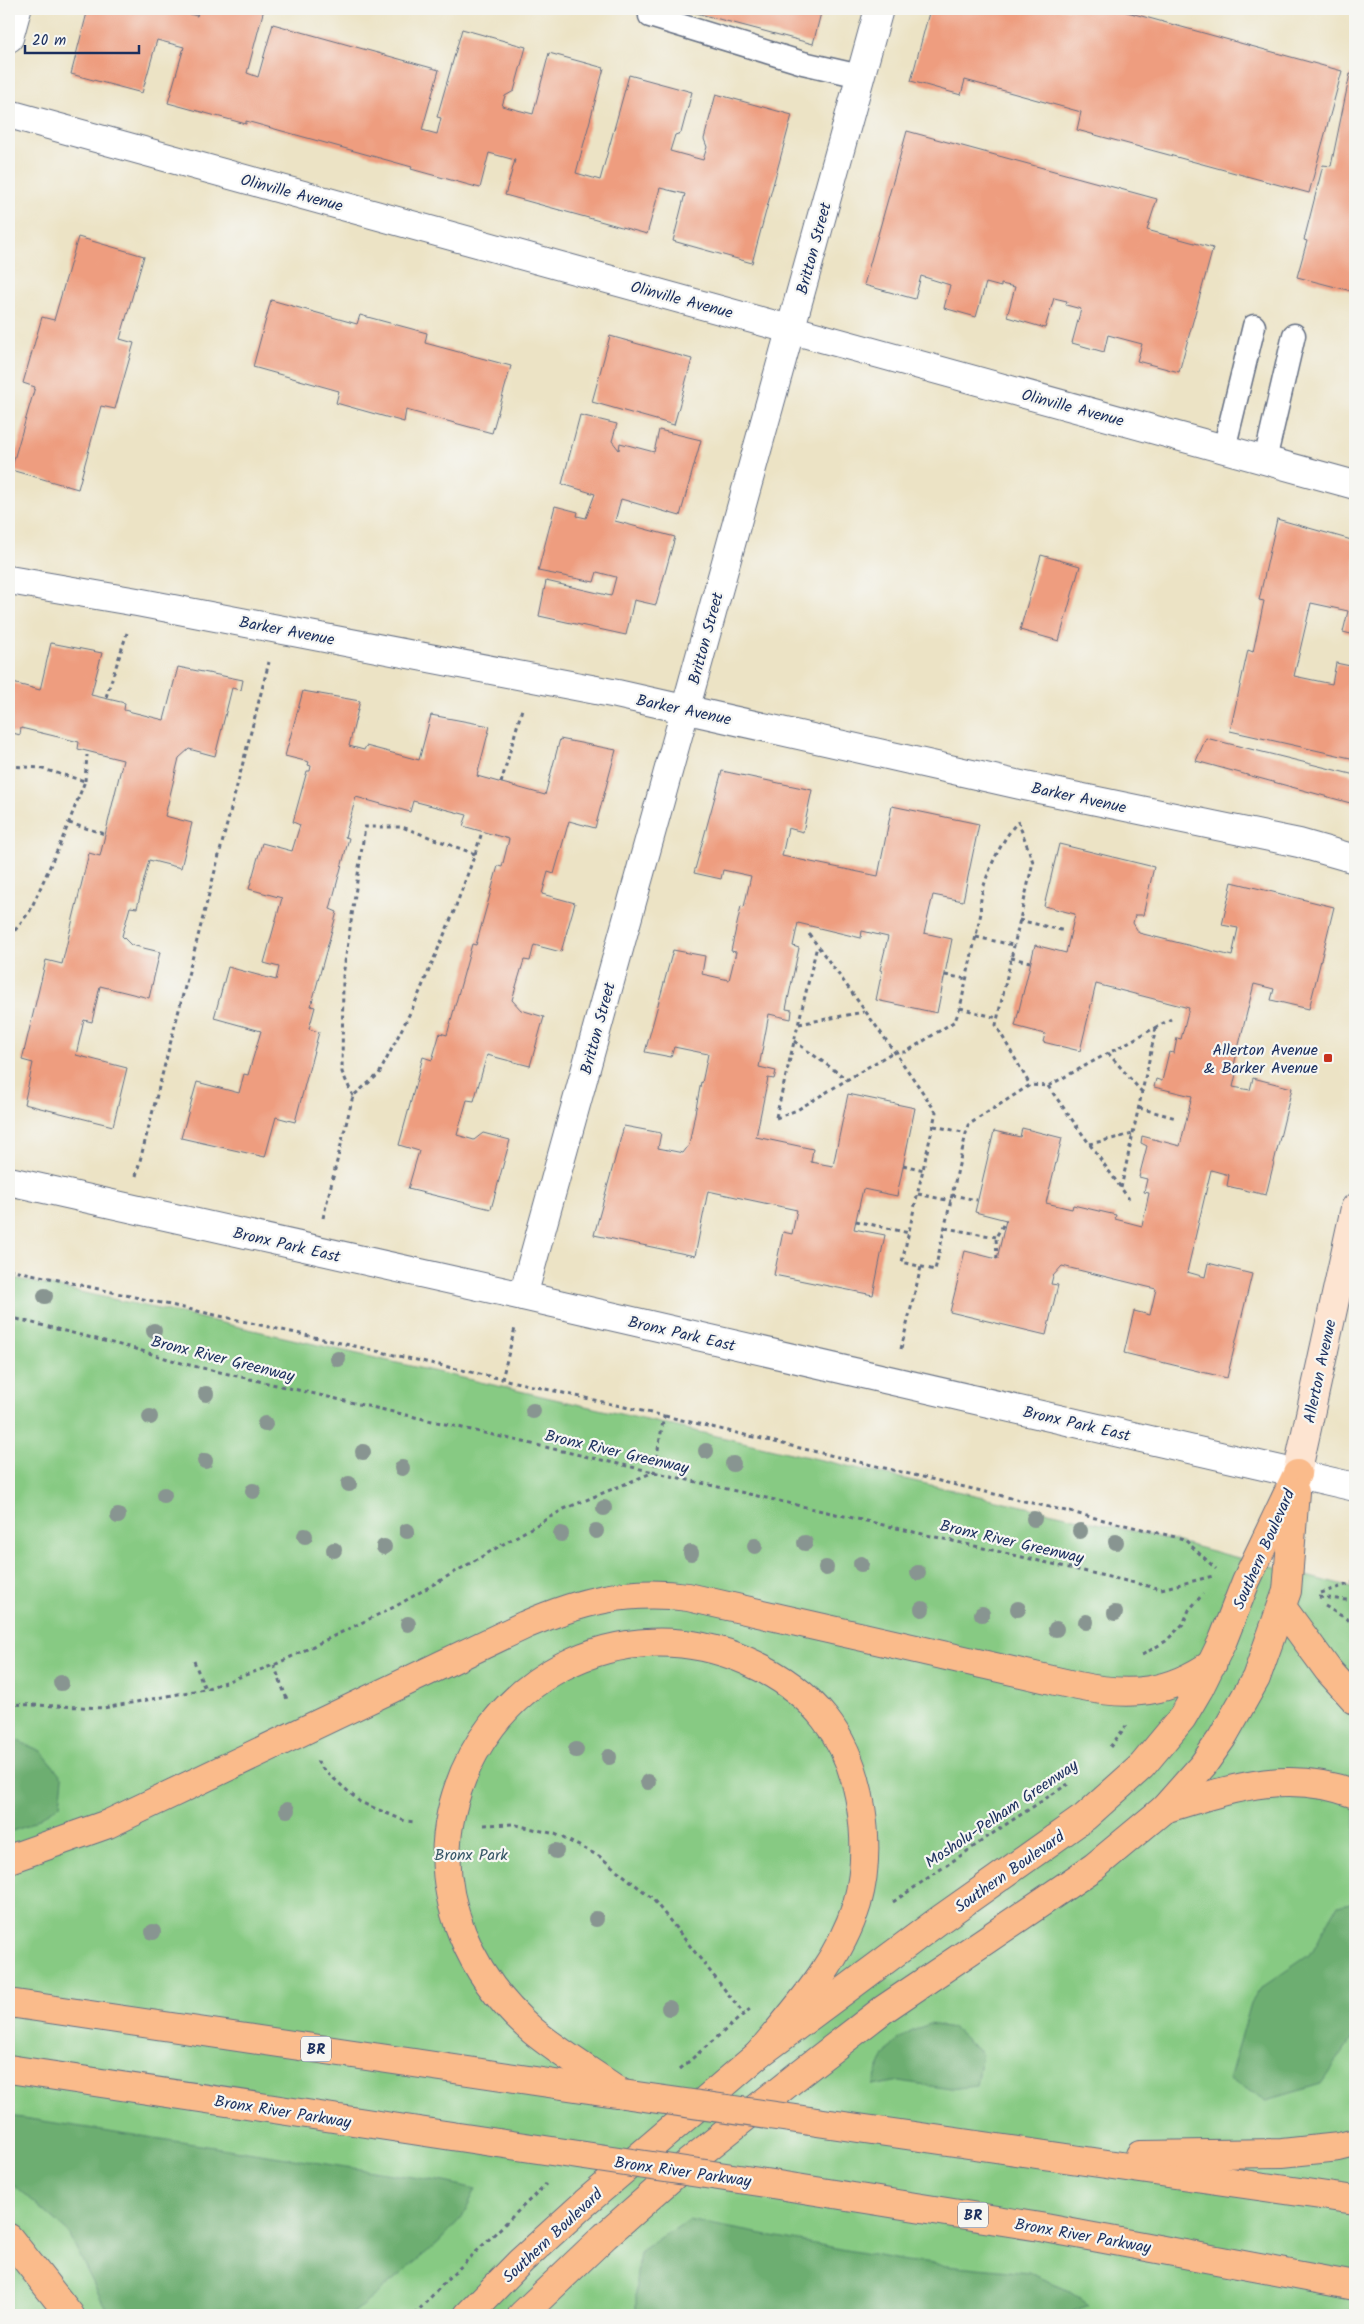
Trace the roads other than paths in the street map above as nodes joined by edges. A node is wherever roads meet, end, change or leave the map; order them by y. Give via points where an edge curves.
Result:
1 (17, 9) edge
2 (879, 9) edge
3 (650, 16) dead end
4 (9, 38) edge
5 (860, 76) junction
6 (9, 114) edge
7 (1254, 326) dead end
8 (790, 328) junction
9 (1294, 335) dead end
10 (1224, 449) junction
11 (1264, 460) junction
12 (1355, 485) edge
13 (9, 580) edge
14 (685, 709) junction
15 (1355, 859) edge
16 (9, 1181) edge
17 (1355, 1208) edge
18 (523, 1296) junction
19 (1297, 1474) junction
20 (1355, 1487) edge
21 (1282, 1607) junction
22 (1212, 1663) junction
23 (1355, 1700) edge
24 (1355, 1794) edge
25 (1164, 1809) junction
26 (9, 1859) edge
27 (9, 2003) edge
28 (758, 2056) junction
29 (9, 2069) edge
30 (623, 2094) junction
31 (1355, 2143) edge
32 (1058, 2157) junction
33 (1355, 2200) edge
34 (9, 2238) edge
35 (1355, 2286) edge
36 (70, 2315) edge
37 (468, 2315) edge
38 (522, 2315) edge

1 - 4 street
2 - 5 street, Britton Street
3 - 5 lane via 803,63
5 - 8 street, Britton Street
6 - 8 street, Olinville Avenue
7 - 10 lane
8 - 10 street, Olinville Avenue
8 - 14 street, Britton Street
9 - 11 lane
10 - 11 street, Olinville Avenue
11 - 12 street, Olinville Avenue
13 - 14 street, Barker Avenue
14 - 15 street, Barker Avenue via 1025,786 1299,843
14 - 18 street, Britton Street
16 - 18 street, Bronx Park East
17 - 19 main road, Allerton Avenue
18 - 19 street, Bronx Park East
19 - 20 street, Bronx Park East
19 - 21 main road, Southern Boulevard via 1287,1591
19 - 22 main road, Southern Boulevard via 1246,1581
21 - 23 main road via 1328,1670
21 - 25 main road, Southern Boulevard via 1256,1678 1239,1711 1203,1765
22 - 26 main road via 1174,1685 1115,1693 688,1598 626,1595 577,1606 525,1625 108,1824
22 - 28 main road, Southern Boulevard via 1170,1733 1112,1794
24 - 25 main road via 1320,1784 1271,1782 1240,1786
25 - 38 main road, Southern Boulevard via 1094,1867 884,2009 688,2163
27 - 30 main road, BR
28 - 30 main road via 832,1960 856,1905 862,1883 865,1840 851,1763 823,1715 804,1696 782,1679 732,1654 702,1646 646,1642 585,1656 532,1684 510,1704 475,1748 463,1774 449,1825 448,1877 452,1903 469,1950 481,1972 514,2013 534,2032
28 - 37 main road, Southern Boulevard via 584,2202
29 - 35 main road, Bronx River Parkway / BR, bridge via 1040,2227
30 - 32 main road, BR, bridge
31 - 32 main road via 1282,2153
32 - 33 main road, BR
34 - 36 main road

